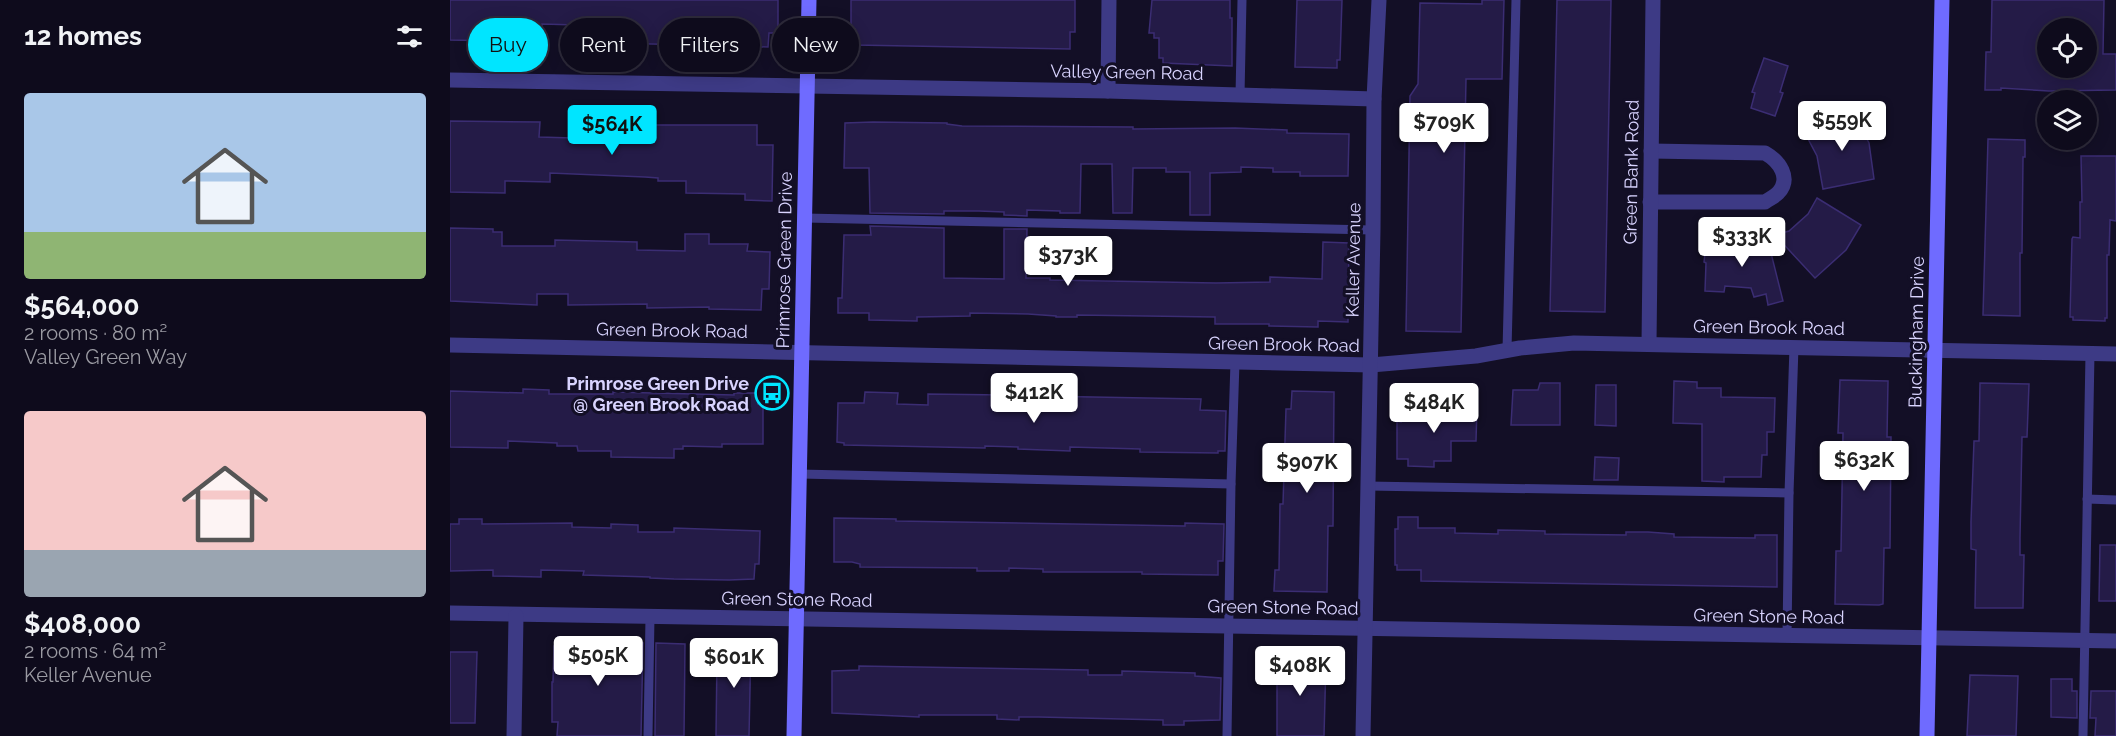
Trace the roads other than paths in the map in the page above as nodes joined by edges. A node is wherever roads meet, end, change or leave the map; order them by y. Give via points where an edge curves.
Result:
1 (809, 0) edge
2 (1109, 0) edge
3 (1242, 0) edge
4 (1378, 0) edge
5 (1516, 0) edge
6 (1653, 0) edge
7 (1942, 0) edge
8 (450, 80) edge
9 (807, 86) junction
10 (1108, 91) junction
11 (1240, 94) junction
12 (1374, 99) junction
13 (1651, 151) junction
14 (1650, 202) junction
15 (804, 218) junction
16 (1373, 230) junction
17 (1648, 344) junction
18 (450, 345) edge
19 (1794, 347) junction
20 (1507, 350) junction
21 (1935, 351) junction
22 (801, 352) junction
23 (2090, 354) junction
24 (2116, 354) edge
25 (1235, 362) junction
26 (1371, 365) junction
27 (800, 474) junction
28 (1231, 484) junction
29 (1368, 486) junction
30 (1789, 493) junction
31 (2087, 500) junction
32 (2116, 500) edge
33 (450, 613) edge
34 (516, 616) junction
35 (650, 617) junction
36 (795, 619) junction
37 (1229, 626) junction
38 (1365, 627) junction
39 (1787, 636) junction
40 (1930, 639) junction
41 (2084, 641) junction
42 (2116, 641) edge
43 (514, 736) edge
44 (648, 736) edge
45 (794, 736) edge
46 (1227, 736) edge
47 (1363, 736) edge
48 (1927, 736) edge
49 (2083, 736) edge

1 - 9 street, Primrose Green Drive
2 - 10 street
3 - 11 lane
4 - 12 street, Keller Avenue
5 - 20 lane
6 - 13 street, Green Bank Road
7 - 21 street, Buckingham Drive
8 - 9 street, Valley Green Road
9 - 10 street, Valley Green Road
9 - 15 street, Primrose Green Drive
10 - 11 street, Valley Green Road
11 - 12 street, Valley Green Road
12 - 16 street, Keller Avenue
13 - 14 street, Green Bank Road
13 - 14 street via 1765,153 1776,159 1783,170 1783,183 1778,193 1765,202
14 - 17 street, Green Bank Road
15 - 16 lane
15 - 22 street, Primrose Green Drive
16 - 26 street, Keller Avenue
17 - 19 street, Green Brook Road
17 - 20 street, Green Brook Road via 1574,343
18 - 22 street, Green Brook Road
19 - 21 street, Green Brook Road
19 - 30 lane
20 - 26 street, Green Brook Road
21 - 23 street, Green Brook Road
21 - 40 street, Buckingham Drive
22 - 25 street, Green Brook Road
22 - 27 street, Primrose Green Drive
23 - 24 street, Green Brook Road
23 - 31 lane
25 - 26 street, Green Brook Road
25 - 28 lane
26 - 29 street, Keller Avenue
27 - 28 lane
27 - 36 street, Primrose Green Drive
28 - 37 lane
29 - 30 lane
29 - 38 street, Keller Avenue
30 - 39 lane
31 - 32 lane
31 - 41 lane
33 - 34 street, Green Stone Road
34 - 35 street, Green Stone Road
34 - 43 street
35 - 36 street, Green Stone Road
35 - 44 lane
36 - 37 street, Green Stone Road
36 - 45 street, Primrose Green Drive
37 - 38 street, Green Stone Road
37 - 46 lane
38 - 39 street, Green Stone Road
38 - 47 street, Keller Avenue
39 - 40 street, Green Stone Road
40 - 41 street, Green Stone Road
40 - 48 street, Buckingham Drive
41 - 42 street, Green Stone Road
41 - 49 lane

